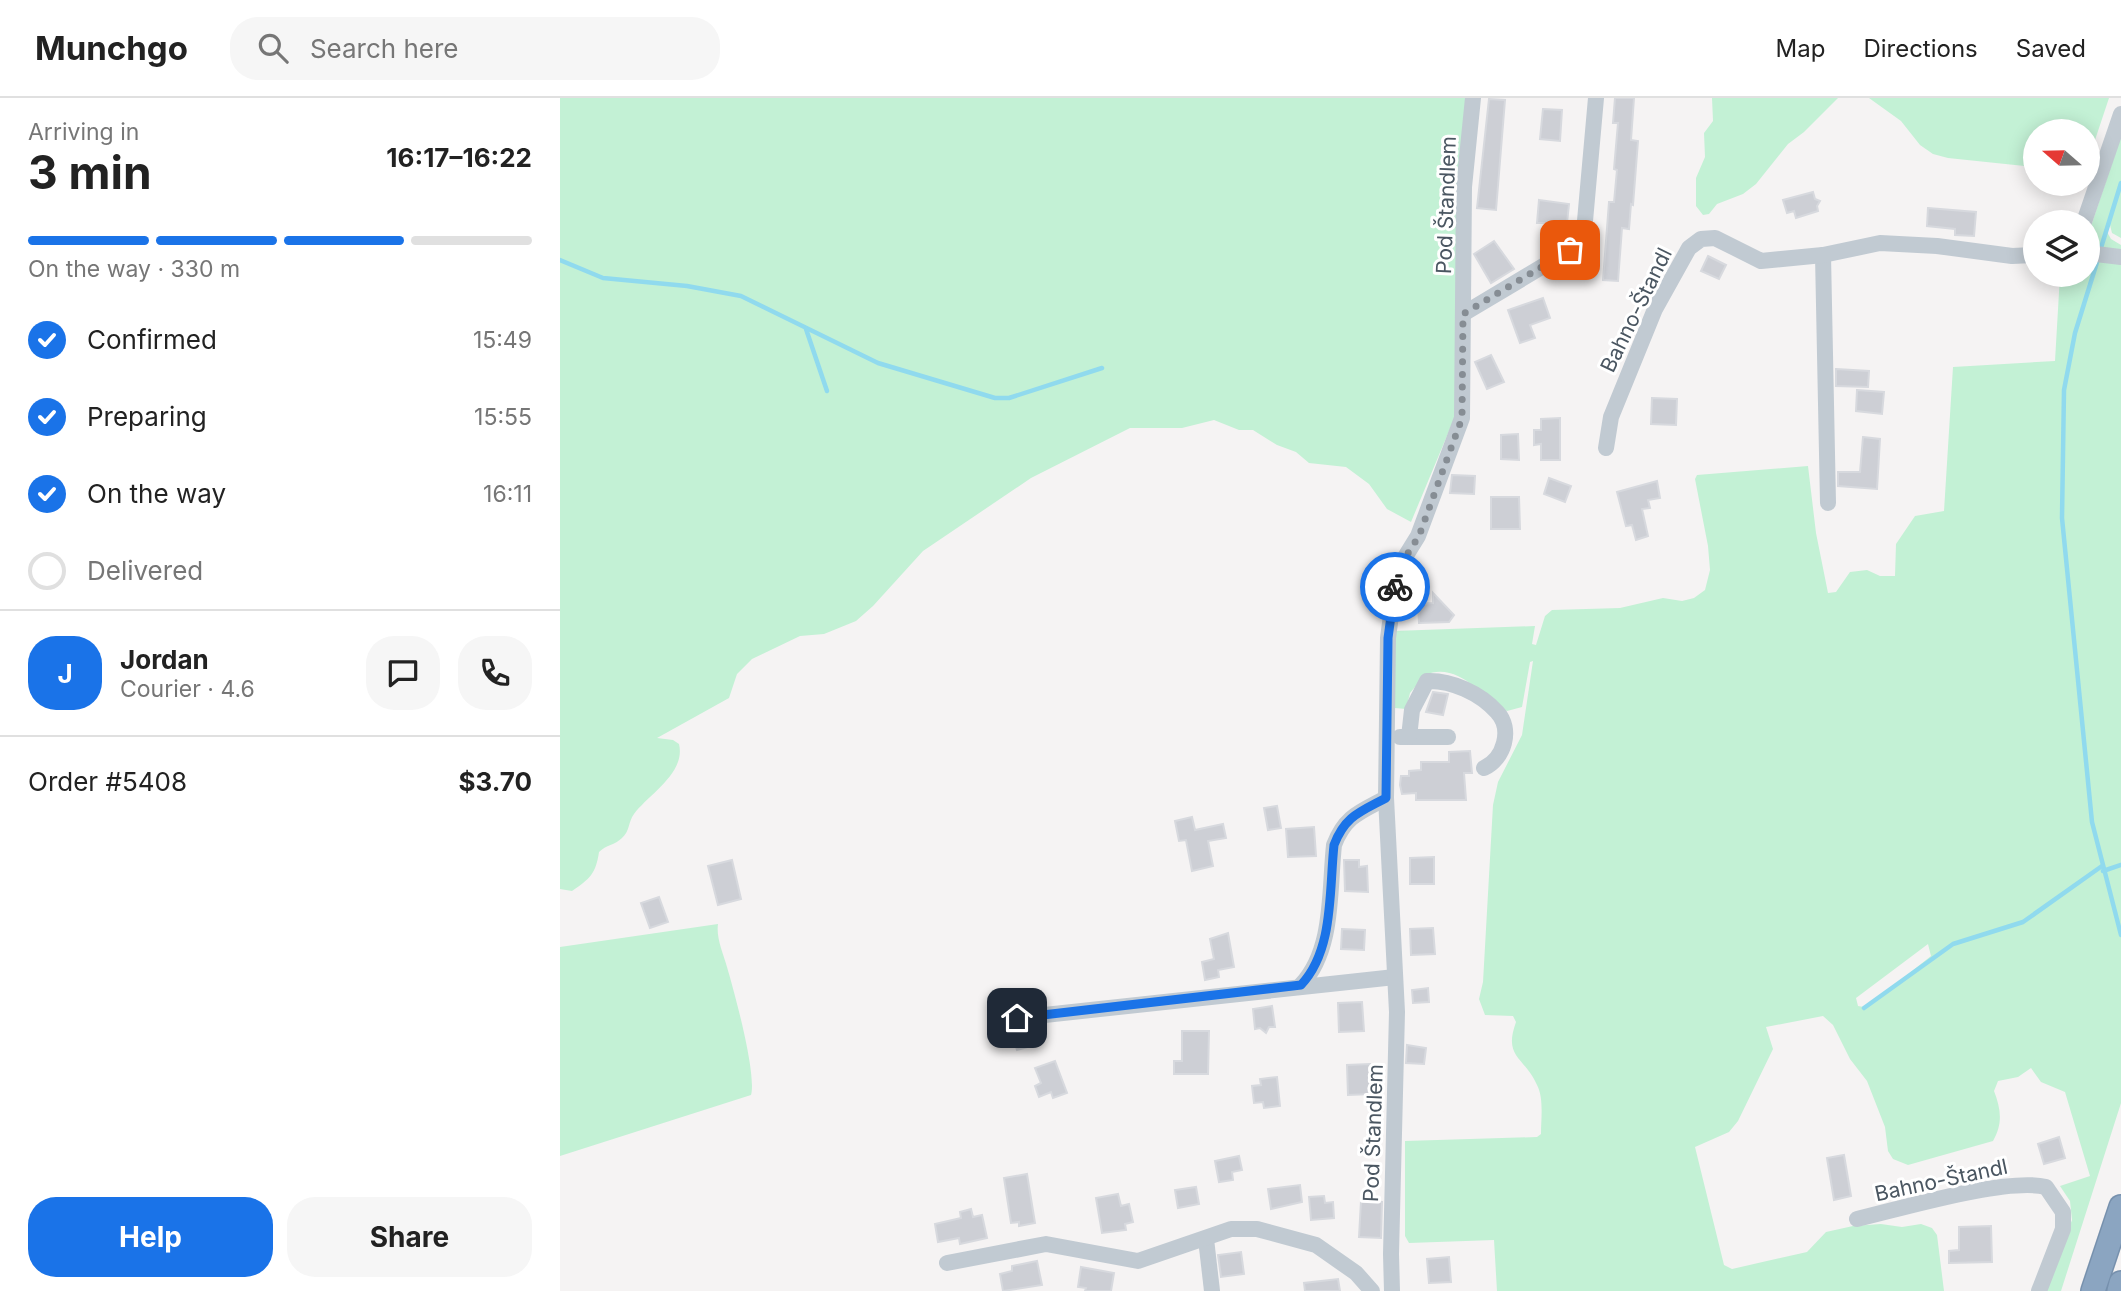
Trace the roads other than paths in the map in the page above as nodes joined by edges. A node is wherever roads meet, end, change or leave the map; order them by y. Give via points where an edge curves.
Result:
1 (1473, 98) edge
2 (1596, 98) edge
3 (2121, 114) edge
4 (2088, 210) edge
5 (1823, 255) junction
6 (2023, 256) edge
7 (1463, 314) junction
8 (1606, 448) dead end
9 (1828, 503) dead end
10 (1387, 737) junction
11 (1409, 737) junction
12 (1448, 737) dead end
13 (1484, 768) dead end
14 (1386, 798) junction
15 (1395, 976) junction
16 (1301, 985) junction
17 (1017, 1018) dead end
18 (2121, 1207) edge
19 (1857, 1219) dead end
20 (1206, 1238) junction
21 (947, 1263) dead end
22 (2121, 1283) edge
23 (1212, 1291) edge
24 (1372, 1291) edge
25 (1392, 1291) edge
26 (2039, 1291) edge
27 (2093, 1291) edge
28 (2119, 1291) edge

1 - 7 street, Pod Štandlem via 1464,187
2 - 7 street via 1584,232 1570,250
3 - 4 street
5 - 6 street, Bahno-Štandl via 1880,243
5 - 8 street, Bahno-Štandl via 1761,261 1715,238 1701,239 1689,248 1655,309 1623,386
5 - 9 street
7 - 10 street, Pod Štandlem via 1462,418 1419,536 1397,570 1388,638
10 - 11 street
10 - 14 street, Pod Štandlem
11 - 12 street
11 - 13 street via 1412,710 1427,681 1442,680 1466,689 1503,722 1502,752
14 - 15 street, Pod Štandlem
14 - 16 street via 1353,815 1340,828 1321,953
15 - 16 street
15 - 25 street, Pod Štandlem
16 - 17 street
18 - 27 highway
19 - 26 street, Bahno-Štandl via 2024,1184 2046,1187 2063,1212 2063,1229
20 - 21 street via 1139,1261 1046,1244
20 - 23 street
20 - 24 street via 1231,1229 1257,1229 1316,1245 1356,1273
22 - 28 highway

